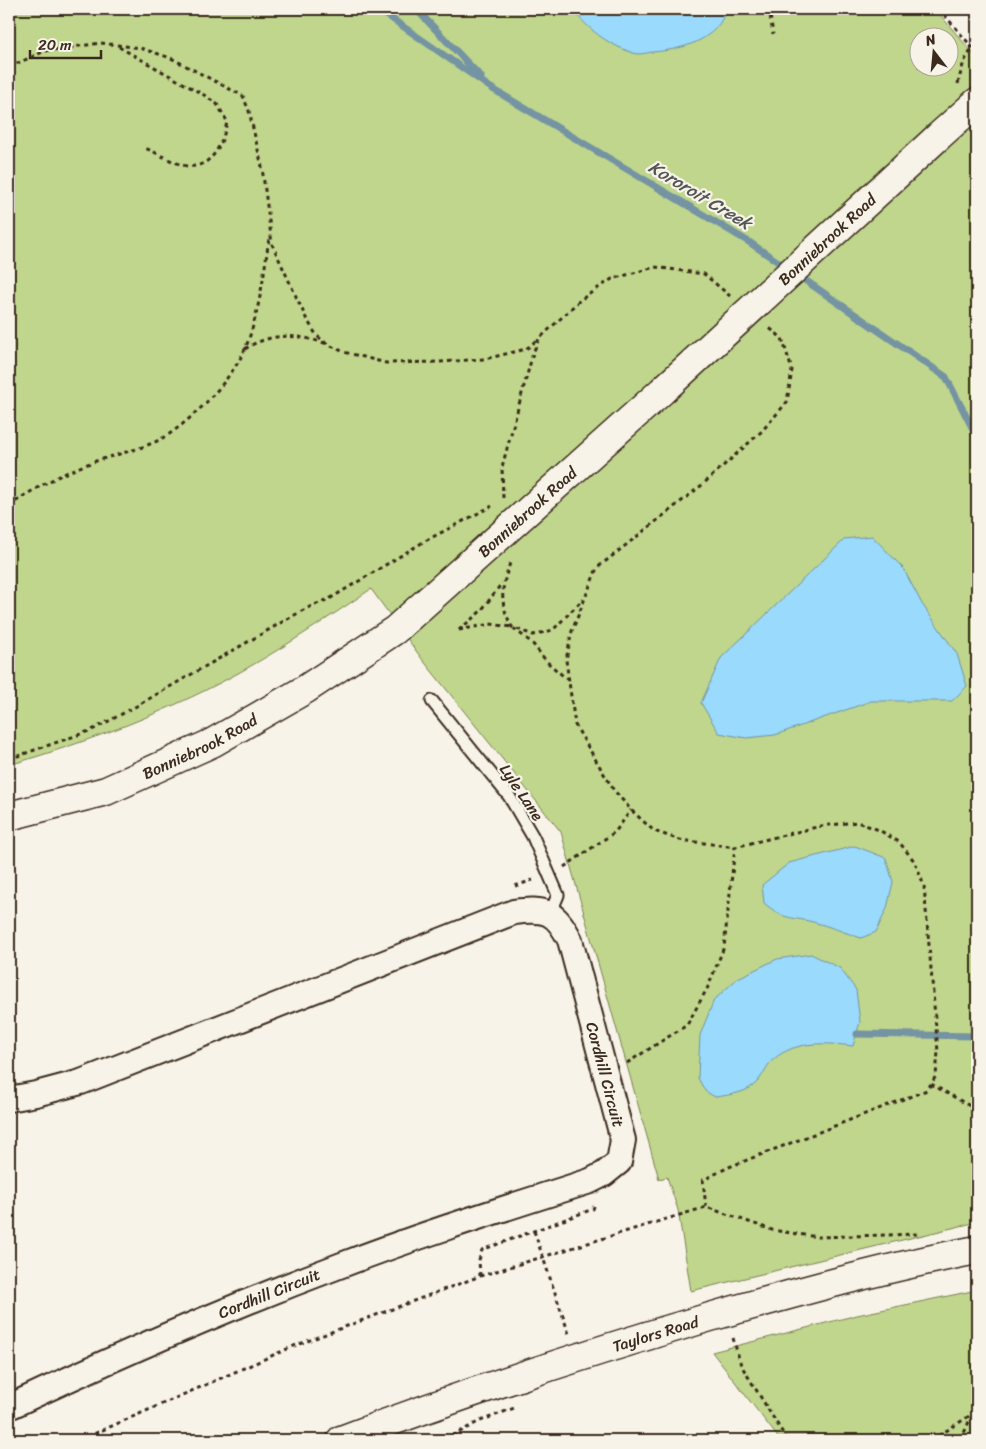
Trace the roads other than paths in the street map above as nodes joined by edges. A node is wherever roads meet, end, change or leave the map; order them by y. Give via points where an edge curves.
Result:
1 (977, 102) edge
2 (432, 701) dead end
3 (9, 816) edge
4 (550, 914) junction
5 (9, 1099) edge
6 (968, 1252) edge
7 (9, 1407) edge
8 (340, 1440) edge

1 - 3 street, Bonniebrook Road, bridge via 395,630 212,743 106,791
2 - 4 lane, Lyle Lane via 509,796 533,837 558,895
4 - 5 street via 535,909 514,912 81,1082
4 - 7 street, Cordhill Circuit via 562,924 570,940 620,1125 623,1151 619,1162 590,1181 436,1230 338,1266 157,1340
6 - 8 street, Taylors Road via 774,1299 576,1356

